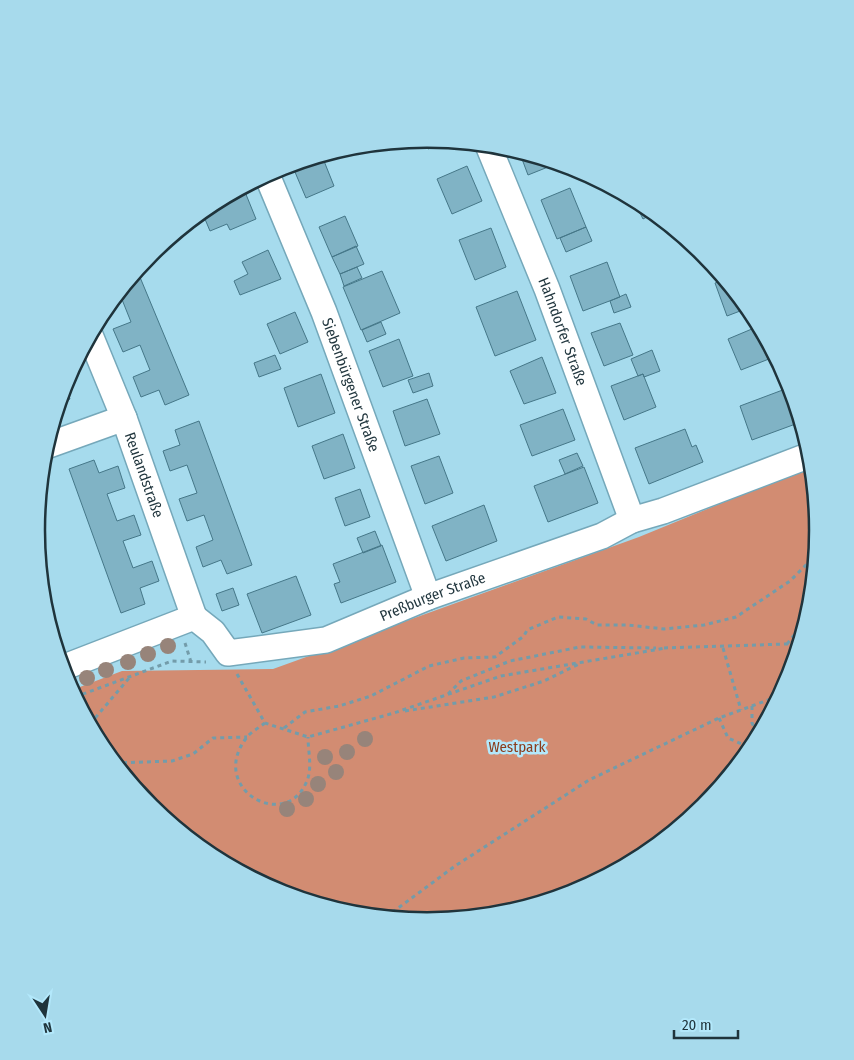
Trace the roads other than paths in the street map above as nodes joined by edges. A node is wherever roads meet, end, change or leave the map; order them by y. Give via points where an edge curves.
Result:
1 (491, 153) edge
2 (270, 182) edge
3 (94, 344) edge
4 (124, 418) junction
5 (55, 443) edge
6 (802, 458) edge
7 (632, 520) junction
8 (428, 597) junction
9 (194, 616) junction
10 (70, 665) edge

1 - 7 street, Hahndorfer Straße via 547,289
2 - 8 street, Siebenbürgener Straße via 324,312
3 - 4 street, Reulandstraße
4 - 5 street
4 - 9 street, Reulandstraße
6 - 7 street, Preßburger Straße
7 - 8 street, Preßburger Straße via 602,536
8 - 9 street, Preßburger Straße via 326,640 228,653 213,632
9 - 10 street

